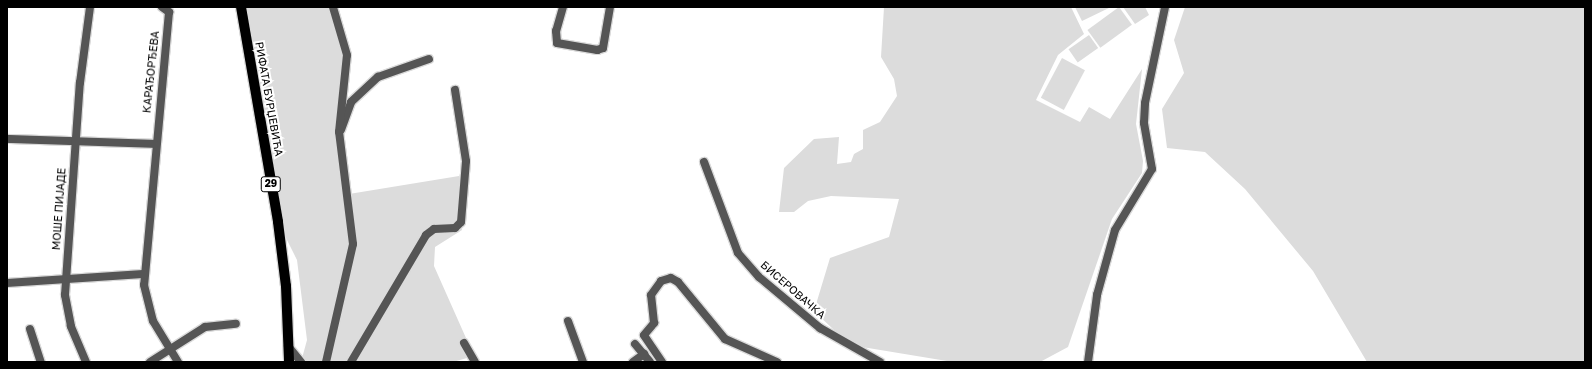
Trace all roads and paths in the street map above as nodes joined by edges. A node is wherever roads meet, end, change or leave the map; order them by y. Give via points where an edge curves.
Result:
1 (90, 7) edge
2 (162, 7) edge
3 (241, 7) edge
4 (333, 7) edge
5 (564, 7) edge
6 (610, 7) edge
7 (1165, 7) edge
8 (429, 59) dead end
9 (455, 90) dead end
10 (339, 132) junction
11 (7, 139) edge
12 (75, 141) junction
13 (154, 144) junction
14 (704, 162) dead end
15 (143, 274) junction
16 (66, 278) junction
17 (7, 283) edge
18 (568, 320) dead end
19 (236, 324) dead end
20 (30, 329) dead end
21 (464, 343) dead end
22 (635, 344) dead end
23 (288, 346) junction
24 (169, 349) junction
25 (644, 354) junction
26 (41, 362) edge
27 (86, 362) edge
28 (150, 362) edge
29 (178, 362) edge
30 (289, 362) edge
31 (301, 362) edge
32 (326, 362) edge
33 (351, 362) edge
34 (475, 362) edge
35 (583, 362) edge
36 (633, 362) edge
37 (650, 362) edge
38 (662, 362) edge
39 (777, 362) edge
40 (880, 362) edge
41 (1088, 362) edge

1 - 12 street, МОШЕ ПИЈАДЕ
2 - 13 street, КАРАЂОРЂЕВА via 169,12
3 - 23 main road, РИФАТА БУРЏЕВИЋА / 29 via 278,222 286,286
4 - 10 street via 345,43 347,64
5 - 6 street via 556,31 557,43 597,50 603,48
7 - 41 street via 1145,103 1144,123 1152,169 1115,230 1100,280
8 - 10 street via 378,77 351,102
9 - 33 street via 466,161 461,222 455,228 434,229 426,235
10 - 32 street via 353,244
11 - 12 street
12 - 13 street
12 - 16 street, МОШЕ ПИЈАДЕ
13 - 15 street, КАРАЂОРЂЕВА
14 - 40 street, БИСЕРОВАЧКА via 738,253 759,277 820,328
15 - 16 street
15 - 24 street, КАРАЂОРЂЕВА via 150,312
16 - 17 street
16 - 27 street, МОШЕ ПИЈАДЕ via 71,326
18 - 35 street
19 - 24 street via 205,327
20 - 26 street
21 - 34 street
22 - 25 street
23 - 30 main road, РИФАТА БУРЏЕВИЋА / 29
23 - 31 street
24 - 28 street
24 - 29 street, КАРАЂОРЂЕВА
25 - 36 street
25 - 37 street
38 - 39 street via 644,335 654,323 651,294 661,281 671,278 678,282 724,339

